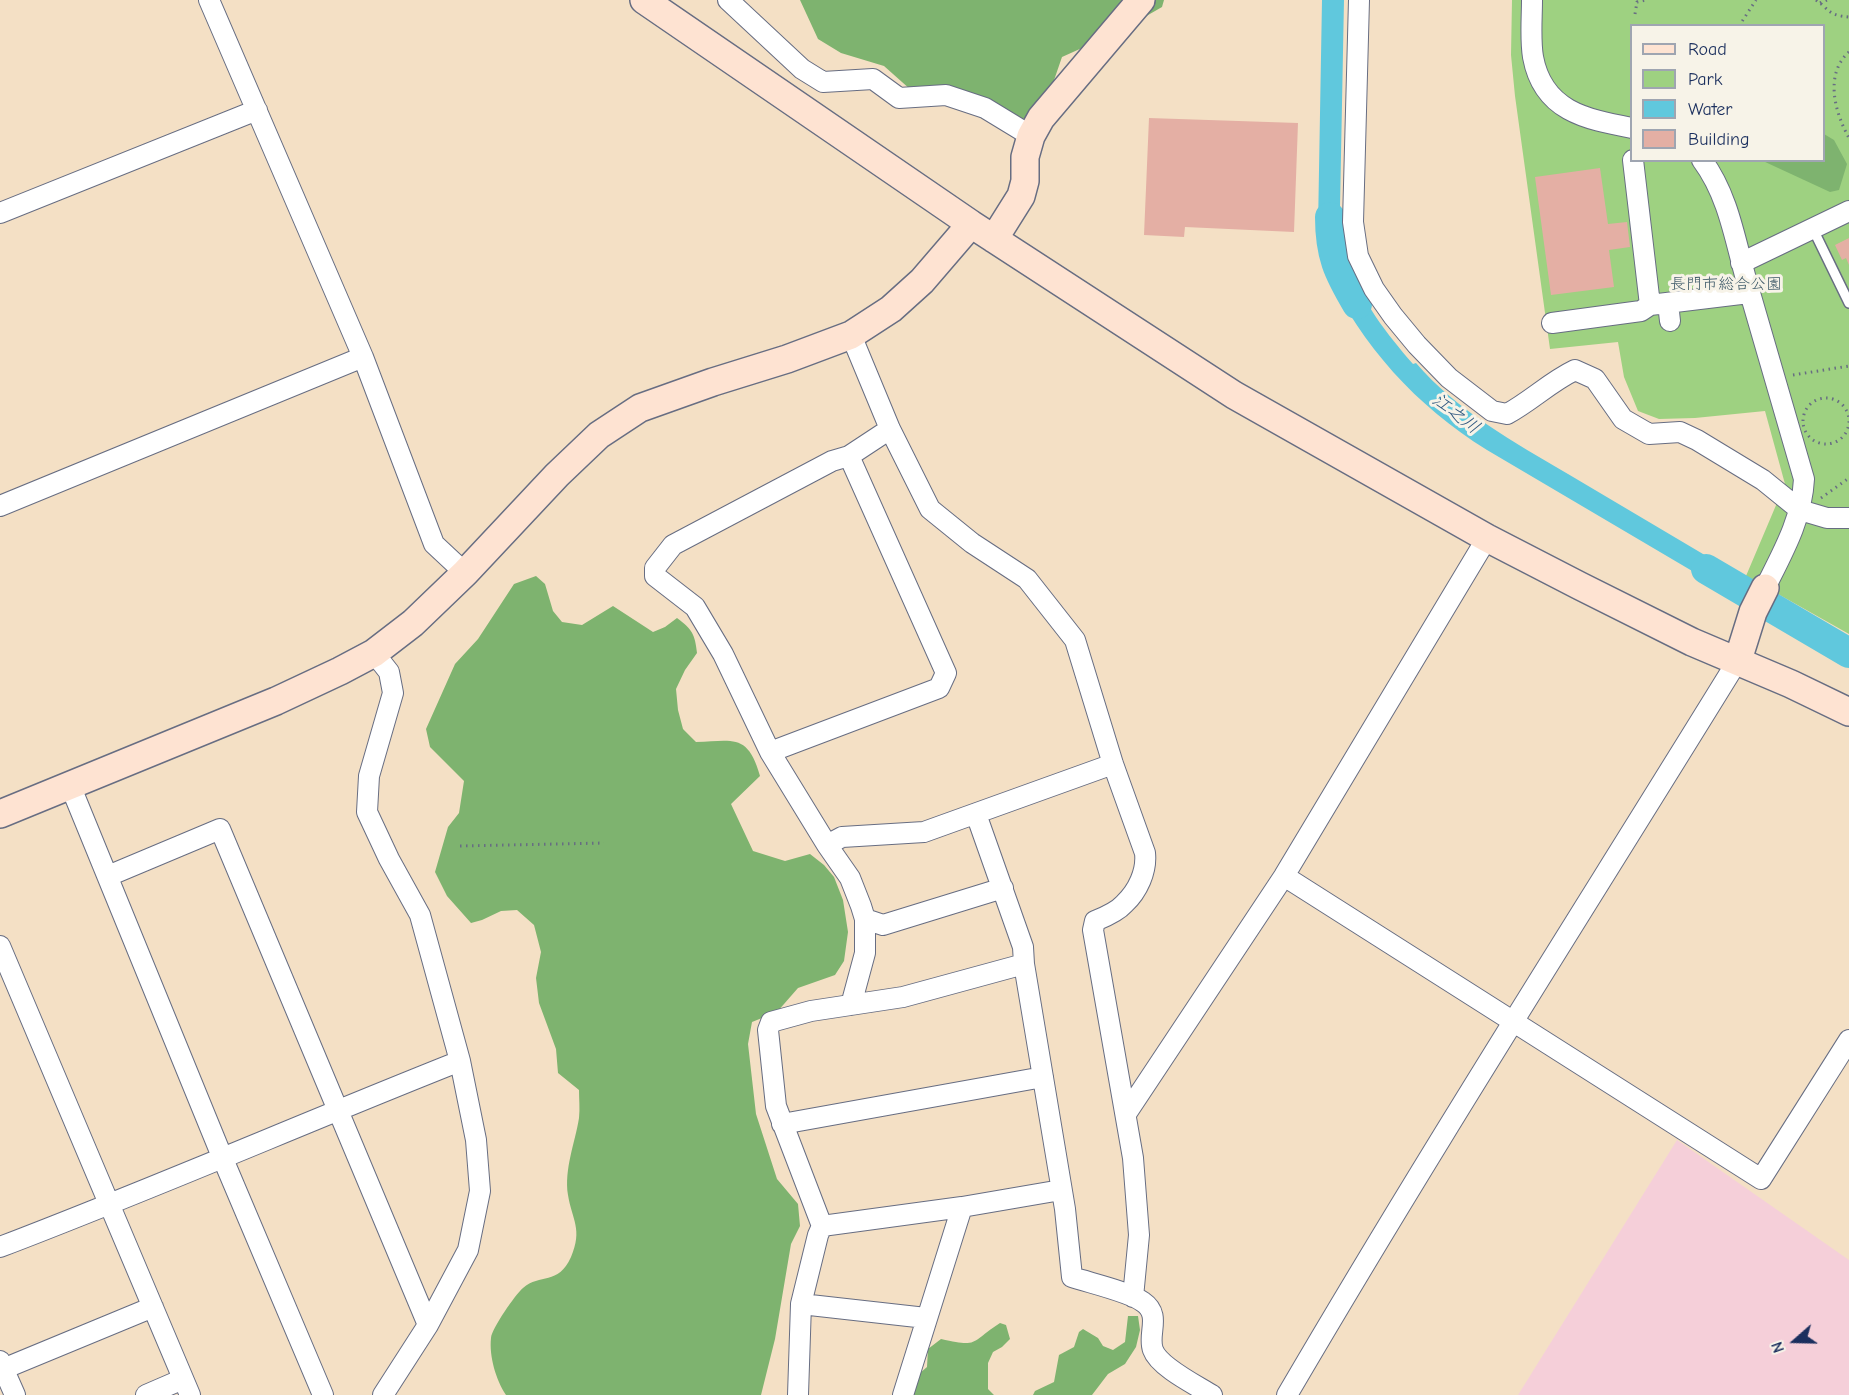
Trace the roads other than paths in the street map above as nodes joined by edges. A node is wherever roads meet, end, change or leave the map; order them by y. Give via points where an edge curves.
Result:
1 (209, 0) edge
2 (644, 0) edge
3 (728, 0) edge
4 (1141, 0) edge
5 (1359, 0) edge
6 (1532, 0) edge
7 (256, 111) junction
8 (1630, 128) edge
9 (1030, 136) junction
10 (1633, 162) edge
11 (1703, 162) edge
12 (1849, 212) edge
13 (0, 213) edge
14 (971, 224) junction
15 (1814, 228) junction
16 (994, 239) junction
17 (1742, 263) junction
18 (1749, 293) junction
19 (1849, 303) edge
20 (1663, 310) junction
21 (1552, 322) dead end
22 (851, 335) junction
23 (363, 357) junction
24 (890, 429) junction
25 (849, 456) junction
26 (1809, 505) junction
27 (0, 506) edge
28 (1849, 518) edge
29 (1487, 538) junction
30 (465, 573) junction
31 (1765, 588) joint
32 (374, 653) junction
33 (1738, 660) junction
34 (1849, 712) edge
35 (770, 753) junction
36 (1113, 764) junction
37 (70, 785) junction
38 (0, 814) edge
39 (976, 814) junction
40 (826, 844) junction
41 (108, 876) junction
42 (1284, 876) junction
43 (1003, 888) junction
44 (864, 919) junction
45 (0, 946) edge
46 (1024, 964) junction
47 (851, 1005) junction
48 (1515, 1021) junction
49 (1849, 1040) edge
50 (460, 1061) junction
51 (1044, 1077) junction
52 (338, 1110) junction
53 (1126, 1114) junction
54 (782, 1124) junction
55 (223, 1159) junction
56 (1061, 1191) junction
57 (108, 1206) junction
58 (962, 1207) junction
59 (822, 1226) junction
60 (0, 1247) edge
61 (1133, 1297) junction
62 (801, 1304) junction
63 (153, 1307) junction
64 (926, 1318) junction
65 (428, 1325) junction
66 (2, 1365) edge
67 (187, 1387) edge
68 (15, 1395) edge
69 (146, 1395) edge
70 (322, 1395) edge
71 (383, 1395) edge
72 (798, 1395) edge
73 (903, 1395) edge
74 (1212, 1395) edge
75 (1287, 1395) edge

1 - 7 street
2 - 14 street
3 - 9 street via 802,69 823,82 873,79 899,98 946,95 985,108
4 - 9 street
5 - 26 street via 1353,222 1358,256 1374,289 1417,345 1449,378 1492,411 1507,414 1575,370 1595,379 1623,419 1649,434 1680,432
6 - 8 street via 1533,55 1544,87 1581,117
7 - 13 street
7 - 23 street
9 - 16 street via 1022,196
10 - 20 street
11 - 17 street via 1722,196
12 - 15 street
14 - 16 street
14 - 22 street via 914,288 891,309
15 - 17 street
15 - 19 lane
16 - 29 street via 1234,395
17 - 18 street
18 - 20 street
18 - 26 street
20 - 21 street
22 - 24 street
22 - 30 street via 640,408 599,435
23 - 27 street
23 - 30 street via 434,544
24 - 25 street
24 - 36 street via 930,509 1027,579 1075,640
25 - 35 street via 945,673 939,688
25 - 35 street via 832,461 673,545 655,568 655,576 695,607 723,654
26 - 28 street via 1827,518
26 - 31 street
29 - 33 street via 1692,642
29 - 42 street
30 - 32 street via 413,623
31 - 33 street
32 - 37 street via 276,701
32 - 50 street via 389,672 393,693 369,776 367,812 420,915
33 - 34 street
33 - 48 street
35 - 40 street
36 - 39 street
36 - 53 street via 1146,864 1123,906 1095,921 1093,930
37 - 38 street
37 - 41 street
39 - 40 street via 924,832 842,837
39 - 43 street
40 - 44 street via 850,878
41 - 52 street via 220,829
41 - 55 street
42 - 48 street
42 - 53 street
43 - 44 street via 883,925
43 - 46 street via 1023,947
44 - 47 street via 865,953
45 - 57 street
46 - 47 street via 903,997
46 - 51 street
47 - 54 street via 771,1022 768,1030 776,1106
48 - 49 street via 1761,1179
48 - 75 street via 1384,1229
50 - 52 street
50 - 65 street via 476,1140 480,1191 468,1250
51 - 54 street
51 - 56 street
52 - 55 street
52 - 65 street
53 - 61 street via 1139,1235
54 - 59 street
55 - 57 street
55 - 70 street
56 - 58 street
56 - 61 street via 1072,1277
57 - 60 street
57 - 63 street
58 - 59 street
58 - 64 street
59 - 62 street
61 - 74 street via 1152,1313 1152,1348 1157,1357
62 - 64 street
62 - 72 street
63 - 66 street
63 - 67 street
64 - 73 street
65 - 71 street
66 - 68 street
67 - 69 street

